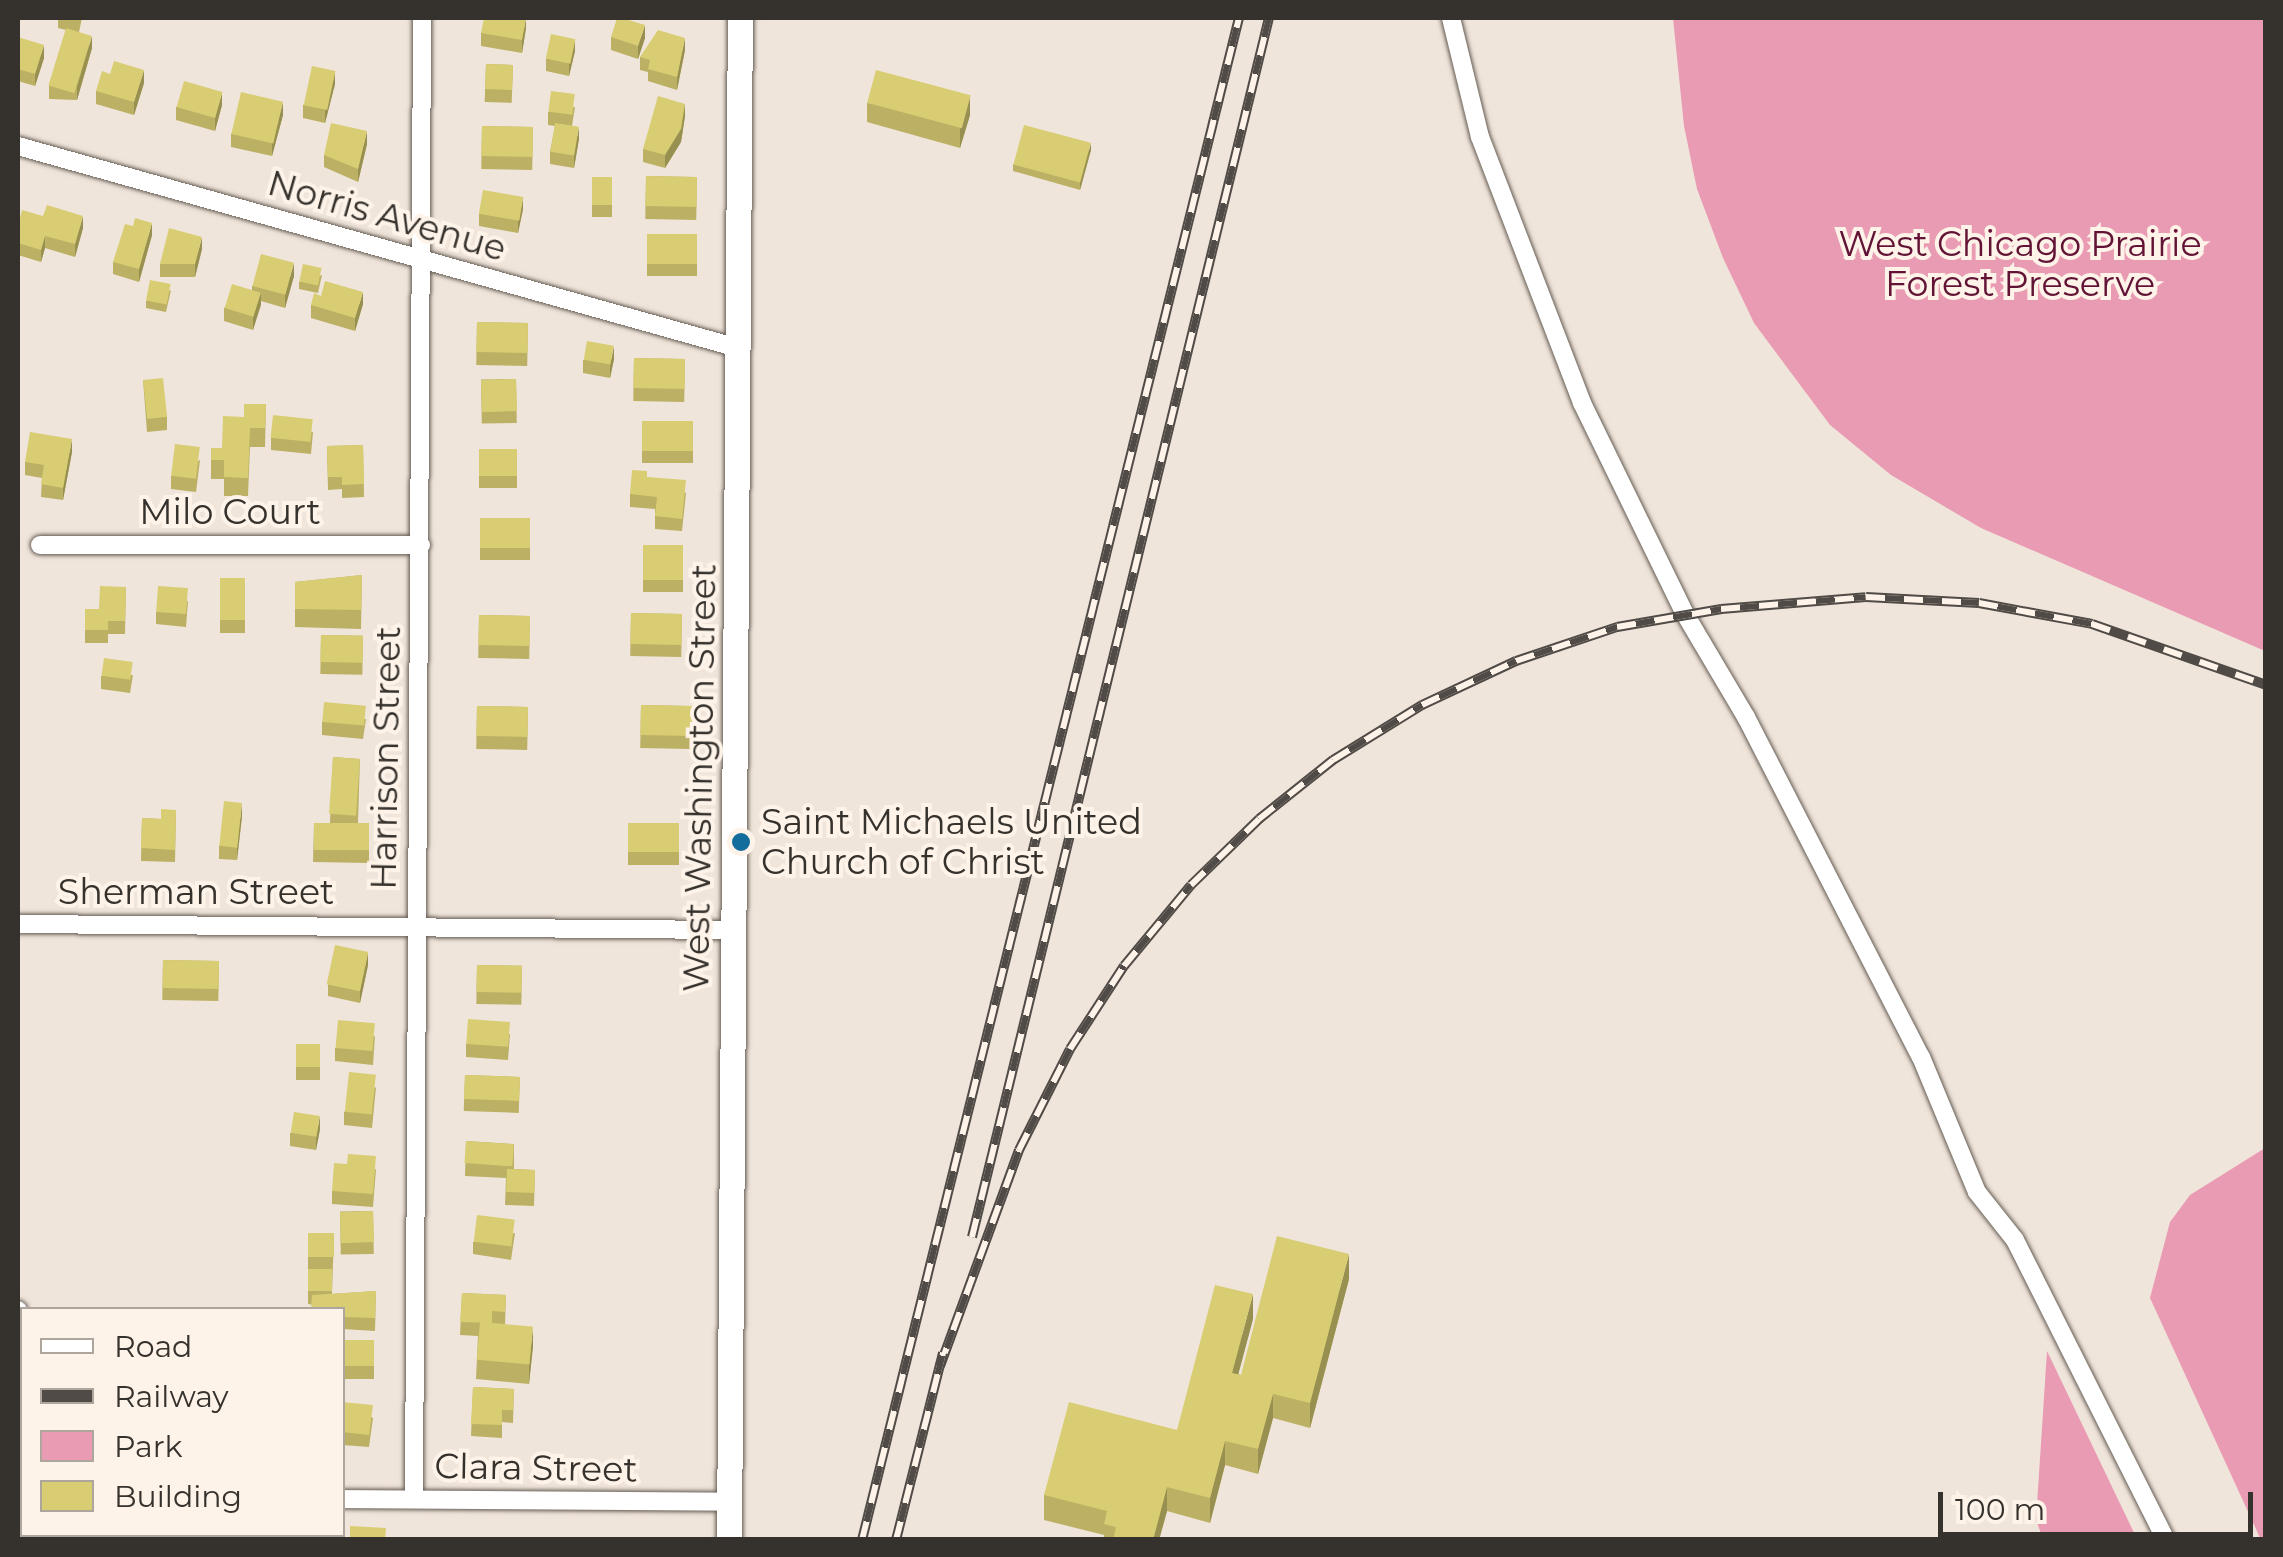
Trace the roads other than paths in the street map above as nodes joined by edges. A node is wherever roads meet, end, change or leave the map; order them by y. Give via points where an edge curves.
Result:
1 (422, 18) edge
2 (740, 18) edge
3 (1451, 18) edge
4 (18, 146) edge
5 (422, 260) junction
6 (738, 348) junction
7 (421, 544) junction
8 (40, 545) dead end
9 (18, 924) edge
10 (417, 926) junction
11 (733, 930) junction
12 (345, 1499) edge
13 (414, 1499) junction
14 (729, 1502) junction
15 (729, 1540) edge
16 (2166, 1540) edge

1 - 5 street, Harrison Street
2 - 6 main road, West Washington Street
3 - 16 street via 1480,138 1582,404 1685,614 1746,717 1920,1057 1978,1192 2014,1240
4 - 5 street, Norris Avenue
5 - 6 street, Norris Avenue
5 - 7 street, Harrison Street
6 - 11 main road, West Washington Street
7 - 8 street, Milo Court
7 - 10 street, Harrison Street
9 - 10 street, Sherman Street
10 - 11 street, Sherman Street
10 - 13 street, Harrison Street
11 - 14 main road, West Washington Street
12 - 13 street, Clara Street
13 - 14 street, Clara Street
14 - 15 main road, West Washington Street

